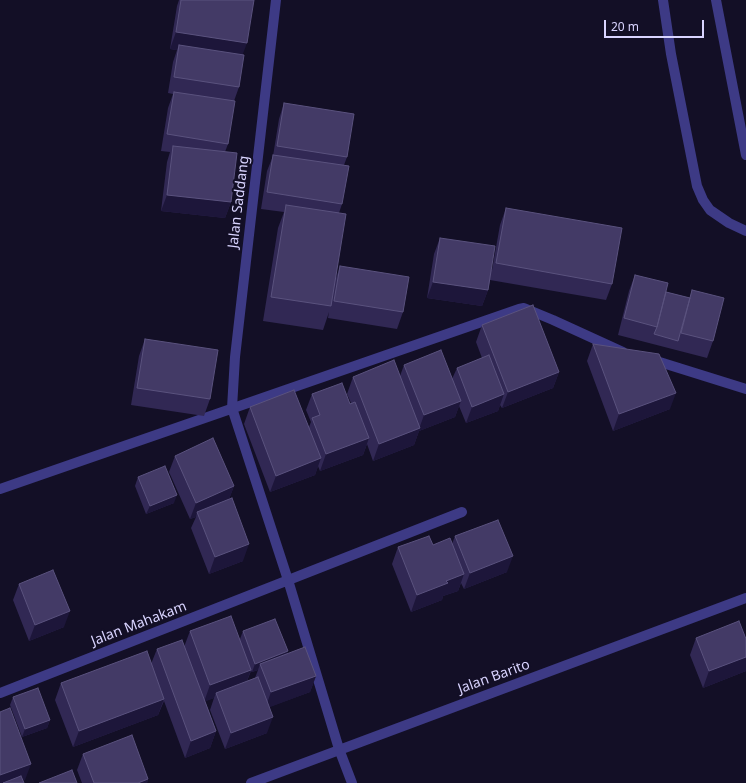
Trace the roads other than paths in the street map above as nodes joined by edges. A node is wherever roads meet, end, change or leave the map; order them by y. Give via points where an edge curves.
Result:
1 (276, 0) edge
2 (663, 0) edge
3 (716, 0) edge
4 (746, 155) edge
5 (746, 230) edge
6 (746, 389) edge
7 (232, 408) junction
8 (0, 490) edge
9 (462, 512) dead end
10 (288, 580) junction
11 (746, 598) edge
12 (0, 693) edge
13 (339, 749) junction
14 (251, 783) edge
15 (352, 783) edge

1 - 7 street, Jalan Saddang via 235,357
2 - 5 street via 697,186 710,210
3 - 4 street
6 - 7 street via 618,350 524,308
7 - 8 street
7 - 10 street
9 - 10 street, Jalan Mahakam
10 - 12 street, Jalan Mahakam
10 - 13 street
11 - 13 street, Jalan Barito
13 - 14 street, Jalan Barito
13 - 15 street

